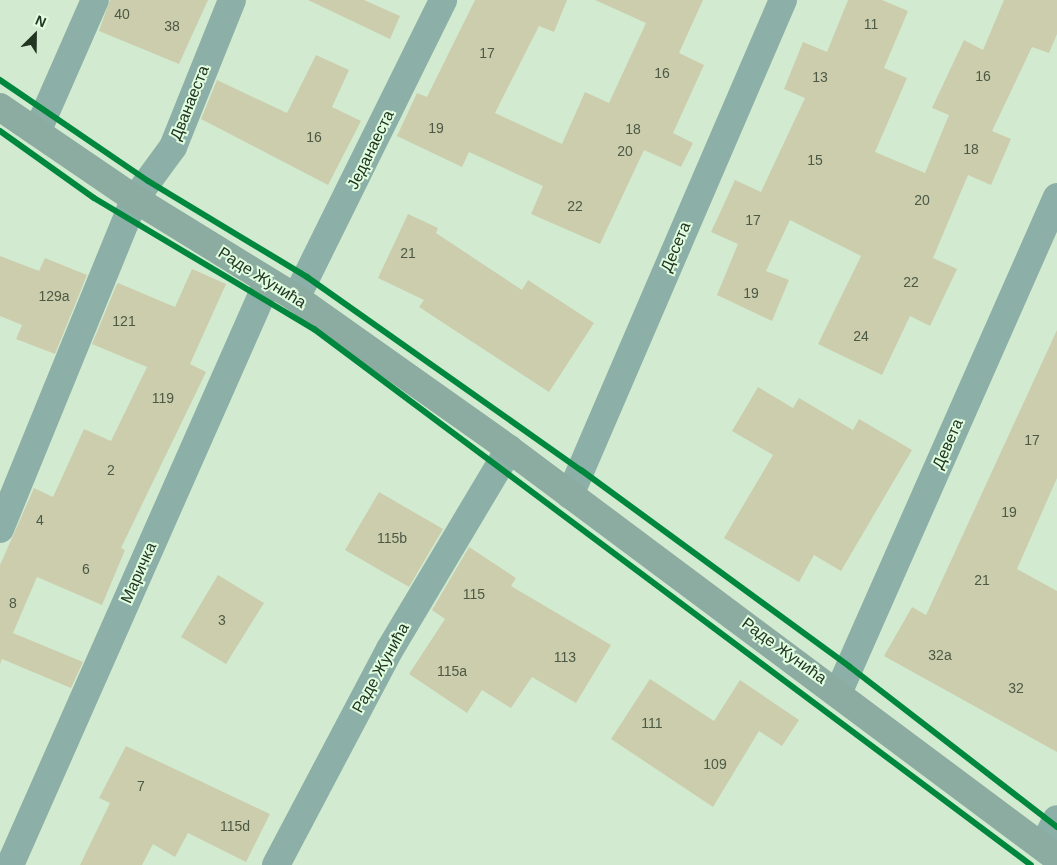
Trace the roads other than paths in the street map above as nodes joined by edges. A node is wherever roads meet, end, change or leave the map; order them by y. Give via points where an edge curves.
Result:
1 (95, 0) edge
2 (232, 0) edge
3 (443, 0) edge
4 (783, 0) edge
5 (0, 107) edge
6 (37, 132) junction
7 (1057, 198) edge
8 (135, 199) junction
9 (268, 281) junction
10 (296, 298) junction
11 (509, 449) junction
12 (570, 495) junction
13 (0, 529) edge
14 (839, 691) junction
15 (1057, 819) edge
16 (1050, 852) edge
17 (10, 865) edge
18 (276, 865) edge

1 - 6 street
2 - 8 street, Дванаеста via 173,147
3 - 10 street, Једанаеста
4 - 12 street, Десета
5 - 6 main road, Раде Жунића
6 - 8 main road, Раде Жунића
7 - 14 street, Девета
8 - 9 main road, Раде Жунића
8 - 13 street
9 - 10 main road, Раде Жунића
9 - 17 street, Маричка
10 - 11 main road, Раде Жунића
11 - 12 main road, Раде Жунића
11 - 18 street, Раде Жунића via 390,650
12 - 14 main road, Раде Жунића
14 - 16 main road, Раде Жунића
15 - 16 street

